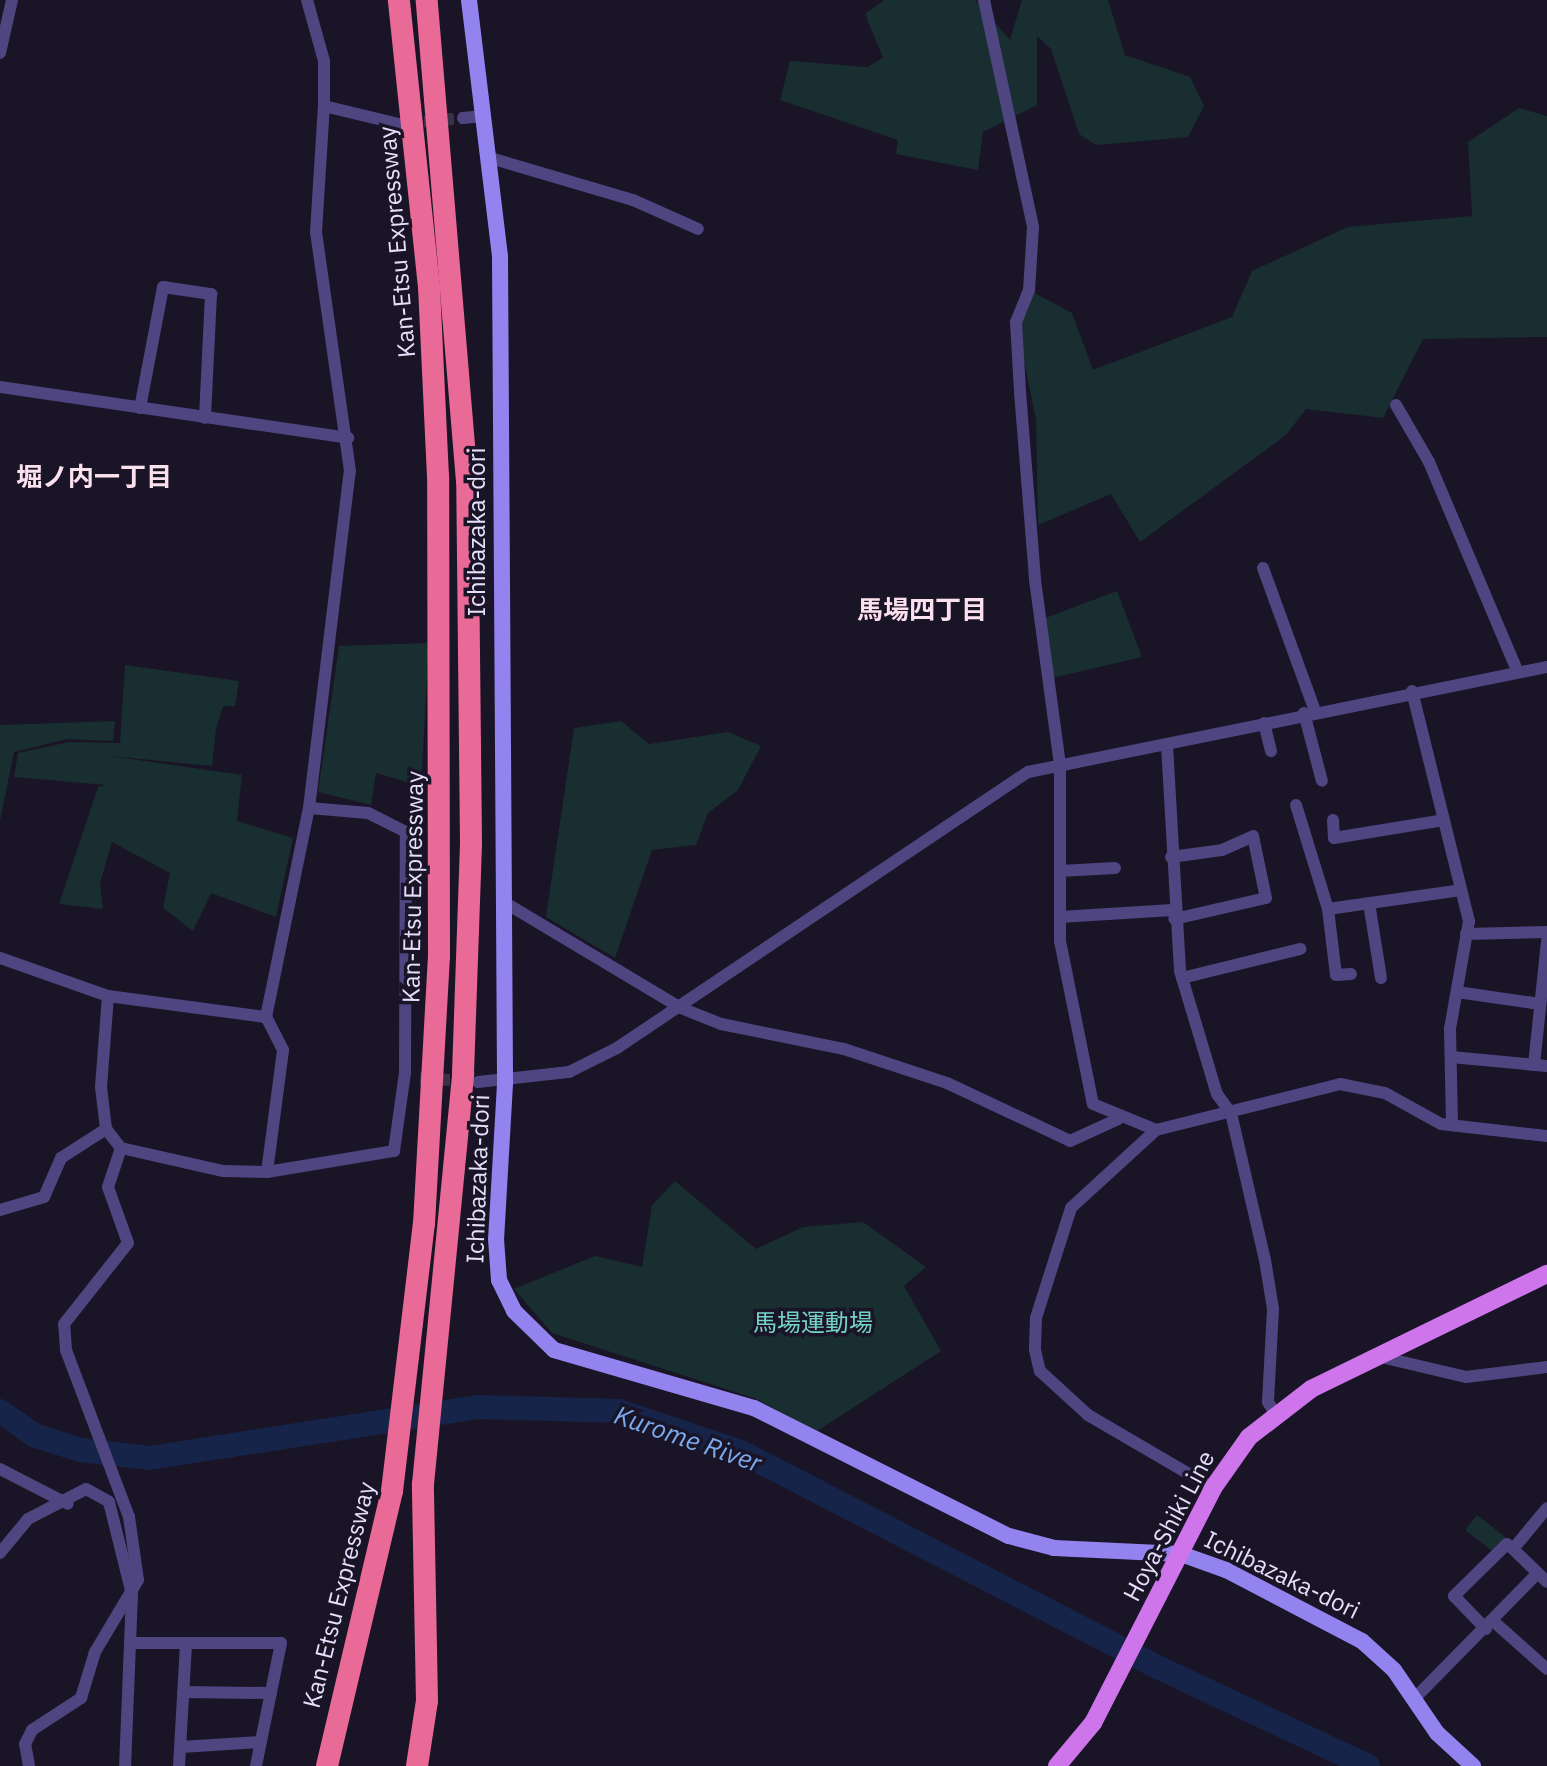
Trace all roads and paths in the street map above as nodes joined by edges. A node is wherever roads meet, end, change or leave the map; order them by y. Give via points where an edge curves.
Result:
1 (12, 0) edge
2 (307, 0) edge
3 (399, 0) edge
4 (427, 0) edge
5 (469, 0) edge
6 (984, 0) edge
7 (0, 53) edge
8 (324, 106) junction
9 (483, 116) junction
10 (463, 118) tunnel mouth
11 (399, 124) tunnel mouth
12 (487, 157) junction
13 (698, 229) dead end
14 (0, 387) edge
15 (1396, 405) dead end
16 (140, 408) junction
17 (205, 418) junction
18 (348, 438) junction
19 (1263, 568) dead end
20 (1547, 667) edge
21 (1517, 670) junction
22 (1412, 691) junction
23 (1310, 712) junction
24 (1264, 723) junction
25 (1167, 745) junction
26 (1271, 751) dead end
27 (1060, 764) junction
28 (1322, 781) dead end
29 (1296, 805) dead end
30 (309, 808) junction
31 (1333, 820) dead end
32 (1444, 820) junction
33 (1171, 857) junction
34 (1115, 868) dead end
35 (1060, 871) junction
36 (1461, 890) junction
37 (504, 902) junction
38 (1369, 903) junction
39 (1328, 909) junction
40 (1174, 914) junction
41 (1060, 917) junction
42 (1547, 932) edge
43 (1466, 934) junction
44 (1547, 941) edge
45 (1300, 949) dead end
46 (0, 958) edge
47 (1351, 974) dead end
48 (1182, 978) junction
49 (1381, 978) dead end
50 (1457, 992) junction
51 (108, 996) junction
52 (1540, 1004) junction
53 (681, 1008) junction
54 (266, 1017) junction
55 (1451, 1057) junction
56 (1540, 1066) edge
57 (405, 1073) junction
58 (420, 1078) tunnel mouth
59 (478, 1082) tunnel mouth
60 (505, 1084) junction
61 (1231, 1113) junction
62 (1118, 1119) junction
63 (1452, 1125) junction
64 (106, 1129) junction
65 (1156, 1130) junction
66 (1547, 1136) edge
67 (121, 1148) junction
68 (267, 1172) junction
69 (0, 1210) edge
70 (1547, 1274) edge
71 (1377, 1356) junction
72 (1542, 1368) edge
73 (1547, 1380) edge
74 (1275, 1413) junction
75 (0, 1469) edge
76 (1213, 1488) junction
77 (68, 1504) junction
78 (1547, 1508) edge
79 (1513, 1549) junction
80 (0, 1553) edge
81 (1181, 1554) junction
82 (1543, 1578) edge
83 (132, 1594) junction
84 (1489, 1625) junction
85 (130, 1643) junction
86 (186, 1643) junction
87 (1547, 1669) edge
88 (183, 1692) junction
89 (271, 1693) junction
90 (1413, 1700) junction
91 (261, 1742) junction
92 (181, 1747) junction
93 (29, 1766) edge
94 (125, 1766) edge
95 (179, 1766) edge
96 (256, 1766) edge
97 (327, 1766) edge
98 (417, 1766) edge
99 (1057, 1766) edge
100 (1473, 1766) edge

1 - 7 street
2 - 8 street via 324,61
3 - 97 highway, Kan-Etsu Expressway via 429,287 443,687 439,956 424,1224 397,1458
4 - 98 highway via 457,332 471,682 465,1012 450,1228 426,1454 427,1701
5 - 9 street, Ichibazaka-dori
6 - 27 street via 1033,227 1029,290 1016,322 1035,580
8 - 11 street
8 - 18 street via 316,232
9 - 10 street
9 - 12 street, Ichibazaka-dori
12 - 13 street via 633,200
12 - 37 street, Ichibazaka-dori via 500,257
14 - 16 street
15 - 21 street via 1435,475
16 - 17 street
16 - 17 street via 163,287 211,294
17 - 18 street
18 - 30 street
19 - 23 street
20 - 21 street
21 - 22 street
22 - 23 street
22 - 32 street
23 - 24 street
23 - 28 street
24 - 25 street
24 - 26 street
25 - 27 street
25 - 33 street
27 - 35 street
27 - 53 street via 997,789 901,864
29 - 39 street
30 - 54 street
30 - 57 street via 368,813 406,832
31 - 32 street via 1334,838
32 - 36 street
33 - 40 street
33 - 40 street via 1222,850 1253,836 1266,898
34 - 35 street
35 - 41 street
36 - 38 street
36 - 43 street
37 - 53 street
37 - 60 street, Ichibazaka-dori
38 - 39 street
38 - 49 street
39 - 47 street via 1336,975
40 - 41 street
40 - 48 street
41 - 62 street via 1069,1011 1093,1104
42 - 43 street
43 - 50 street
44 - 52 street
45 - 48 street
46 - 51 street
48 - 61 street via 1217,1094
50 - 52 street
50 - 55 street
51 - 54 street
51 - 64 street
52 - 56 street
53 - 60 street via 569,1072
53 - 62 street via 947,1083 1070,1141
54 - 68 street via 283,1050
55 - 56 street
55 - 63 street
57 - 58 street
57 - 68 street via 394,1151
59 - 60 street
60 - 81 street, Ichibazaka-dori via 499,1280 514,1311 554,1350 754,1408 1009,1536 1054,1548
61 - 63 street via 1340,1084 1385,1093 1424,1119
61 - 65 street
61 - 74 street via 1271,1289 1267,1394
62 - 65 street
63 - 66 street
64 - 67 street
64 - 69 street via 61,1158 44,1197
65 - 76 street via 1071,1208 1036,1318 1035,1350 1040,1371 1088,1415
67 - 68 street via 191,1166
67 - 83 street via 108,1187 128,1243 64,1324 66,1350 121,1493 138,1580
70 - 71 main road, Hoya-Shiki Line
71 - 72 street via 1466,1377
71 - 74 main road, Hoya-Shiki Line
72 - 73 street
74 - 76 main road, Hoya-Shiki Line via 1237,1451
75 - 77 street
76 - 81 main road, Hoya-Shiki Line
77 - 80 street via 28,1519
77 - 83 street via 86,1489 109,1502
78 - 79 street
79 - 82 street
79 - 84 street via 1507,1544 1454,1596
81 - 90 street, Ichibazaka-dori via 1362,1641
81 - 99 main road, Hoya-Shiki Line via 1110,1692
82 - 84 street
83 - 85 street
83 - 93 street via 95,1652 81,1698 32,1730 25,1744
84 - 87 street
84 - 90 street
85 - 86 street
85 - 94 street
86 - 88 street
86 - 89 street via 281,1643
88 - 89 street
88 - 92 street
89 - 91 street
90 - 100 street, Ichibazaka-dori
91 - 92 street
91 - 96 street
92 - 95 street

